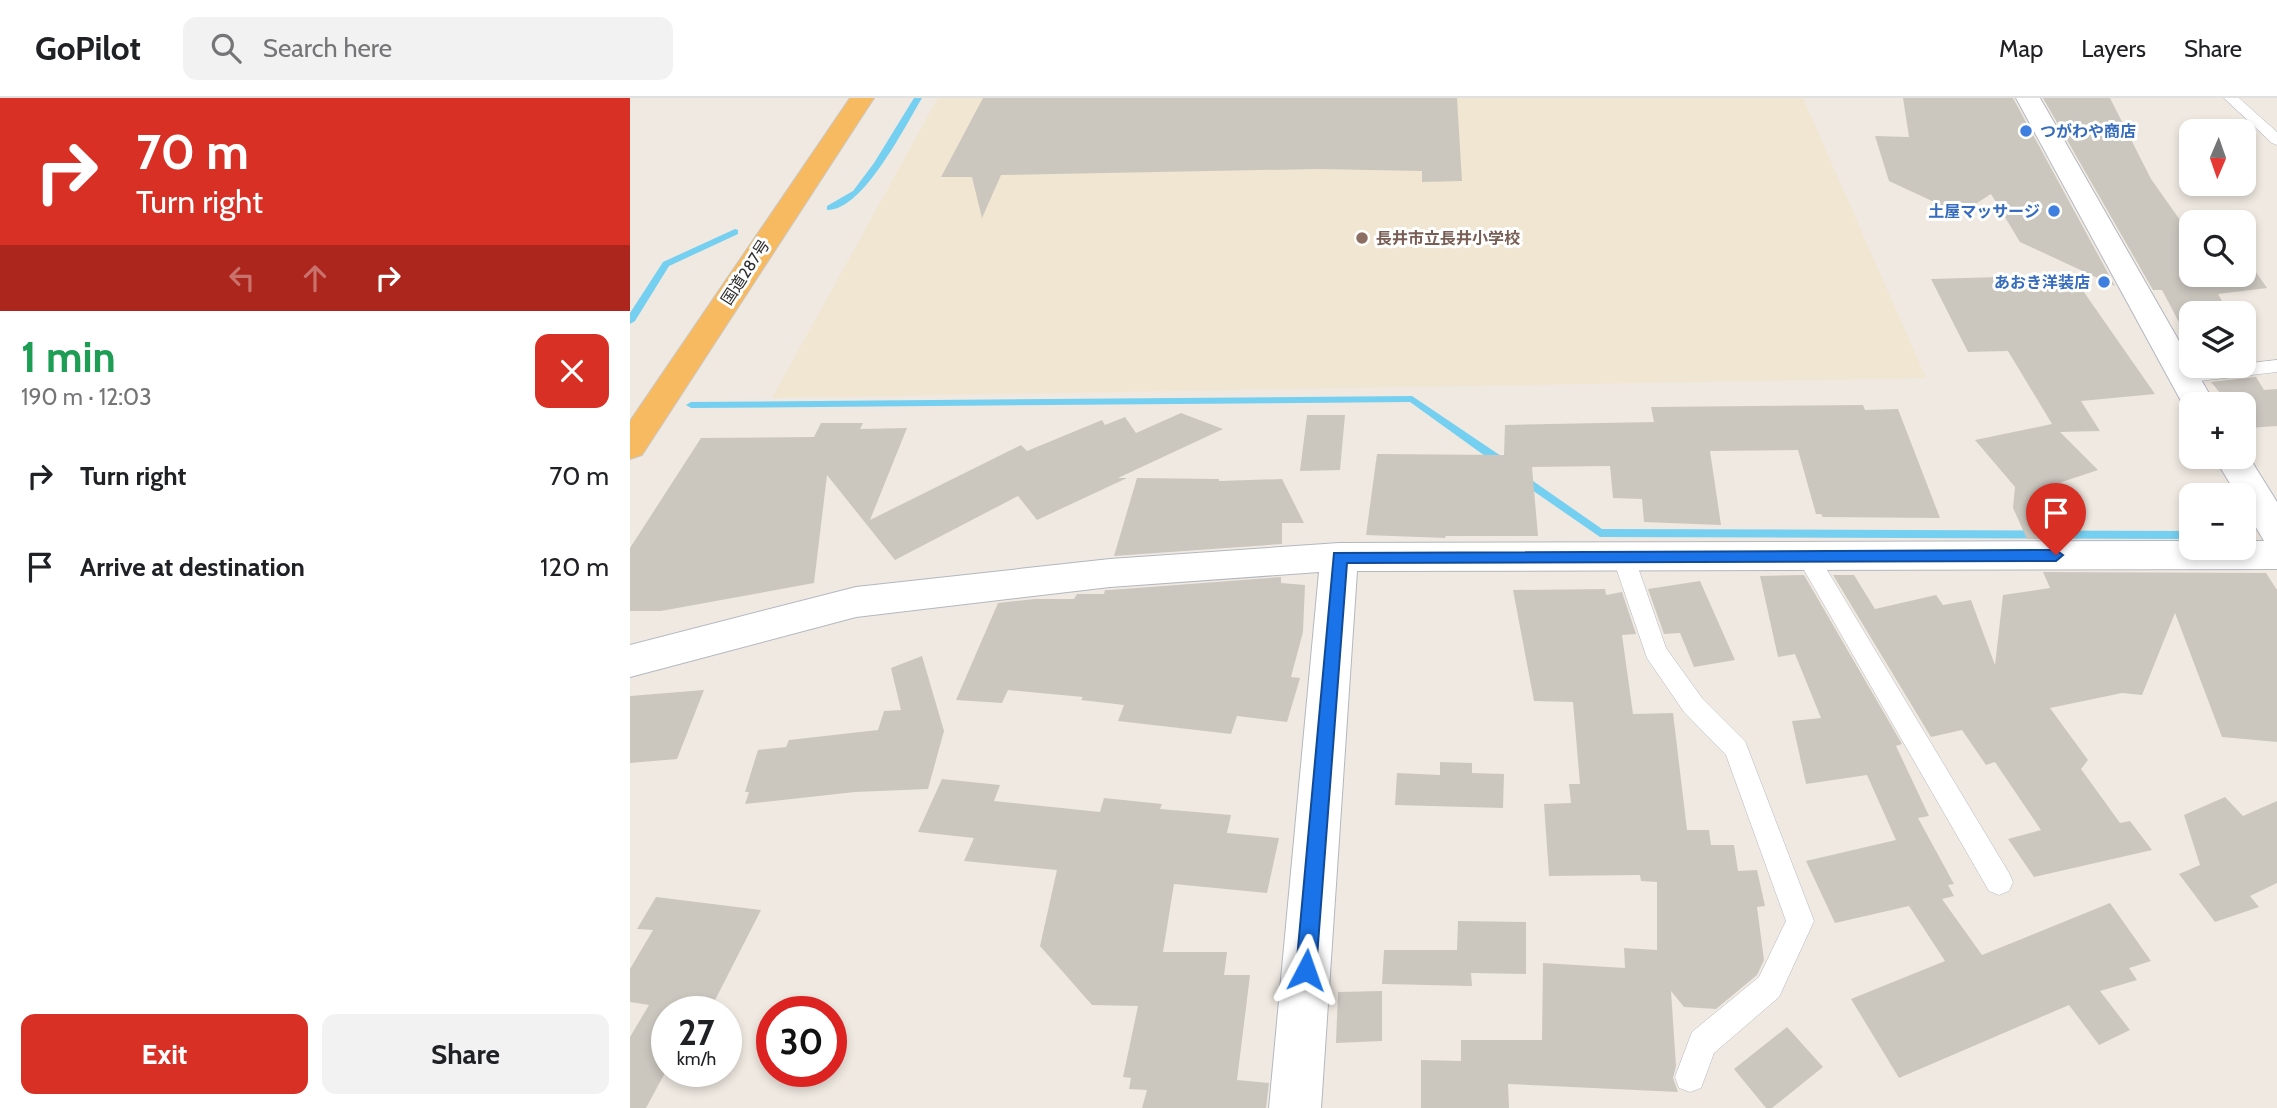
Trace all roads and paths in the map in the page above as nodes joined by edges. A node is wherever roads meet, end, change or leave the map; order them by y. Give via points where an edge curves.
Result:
1 (862, 98) edge
2 (2028, 98) edge
3 (2231, 98) edge
4 (2277, 140) edge
5 (2277, 366) edge
6 (2256, 368) edge
7 (2179, 372) edge
8 (630, 447) edge
9 (2238, 469) edge
10 (2277, 532) edge
11 (2277, 555) edge
12 (1623, 556) junction
13 (1807, 556) junction
14 (1339, 557) junction
15 (630, 662) edge
16 (1999, 882) dead end
17 (1690, 1077) dead end
18 (1295, 1108) edge

1 - 8 highway, 国道287号
2 - 7 street
3 - 4 lane
5 - 6 lane
9 - 10 street
11 - 13 street
12 - 13 street
12 - 14 street
12 - 17 lane via 1655,651 1693,705 1735,749 1800,921 1769,986 1703,1042
13 - 16 lane
14 - 15 street via 1111,573 856,602
14 - 18 street

